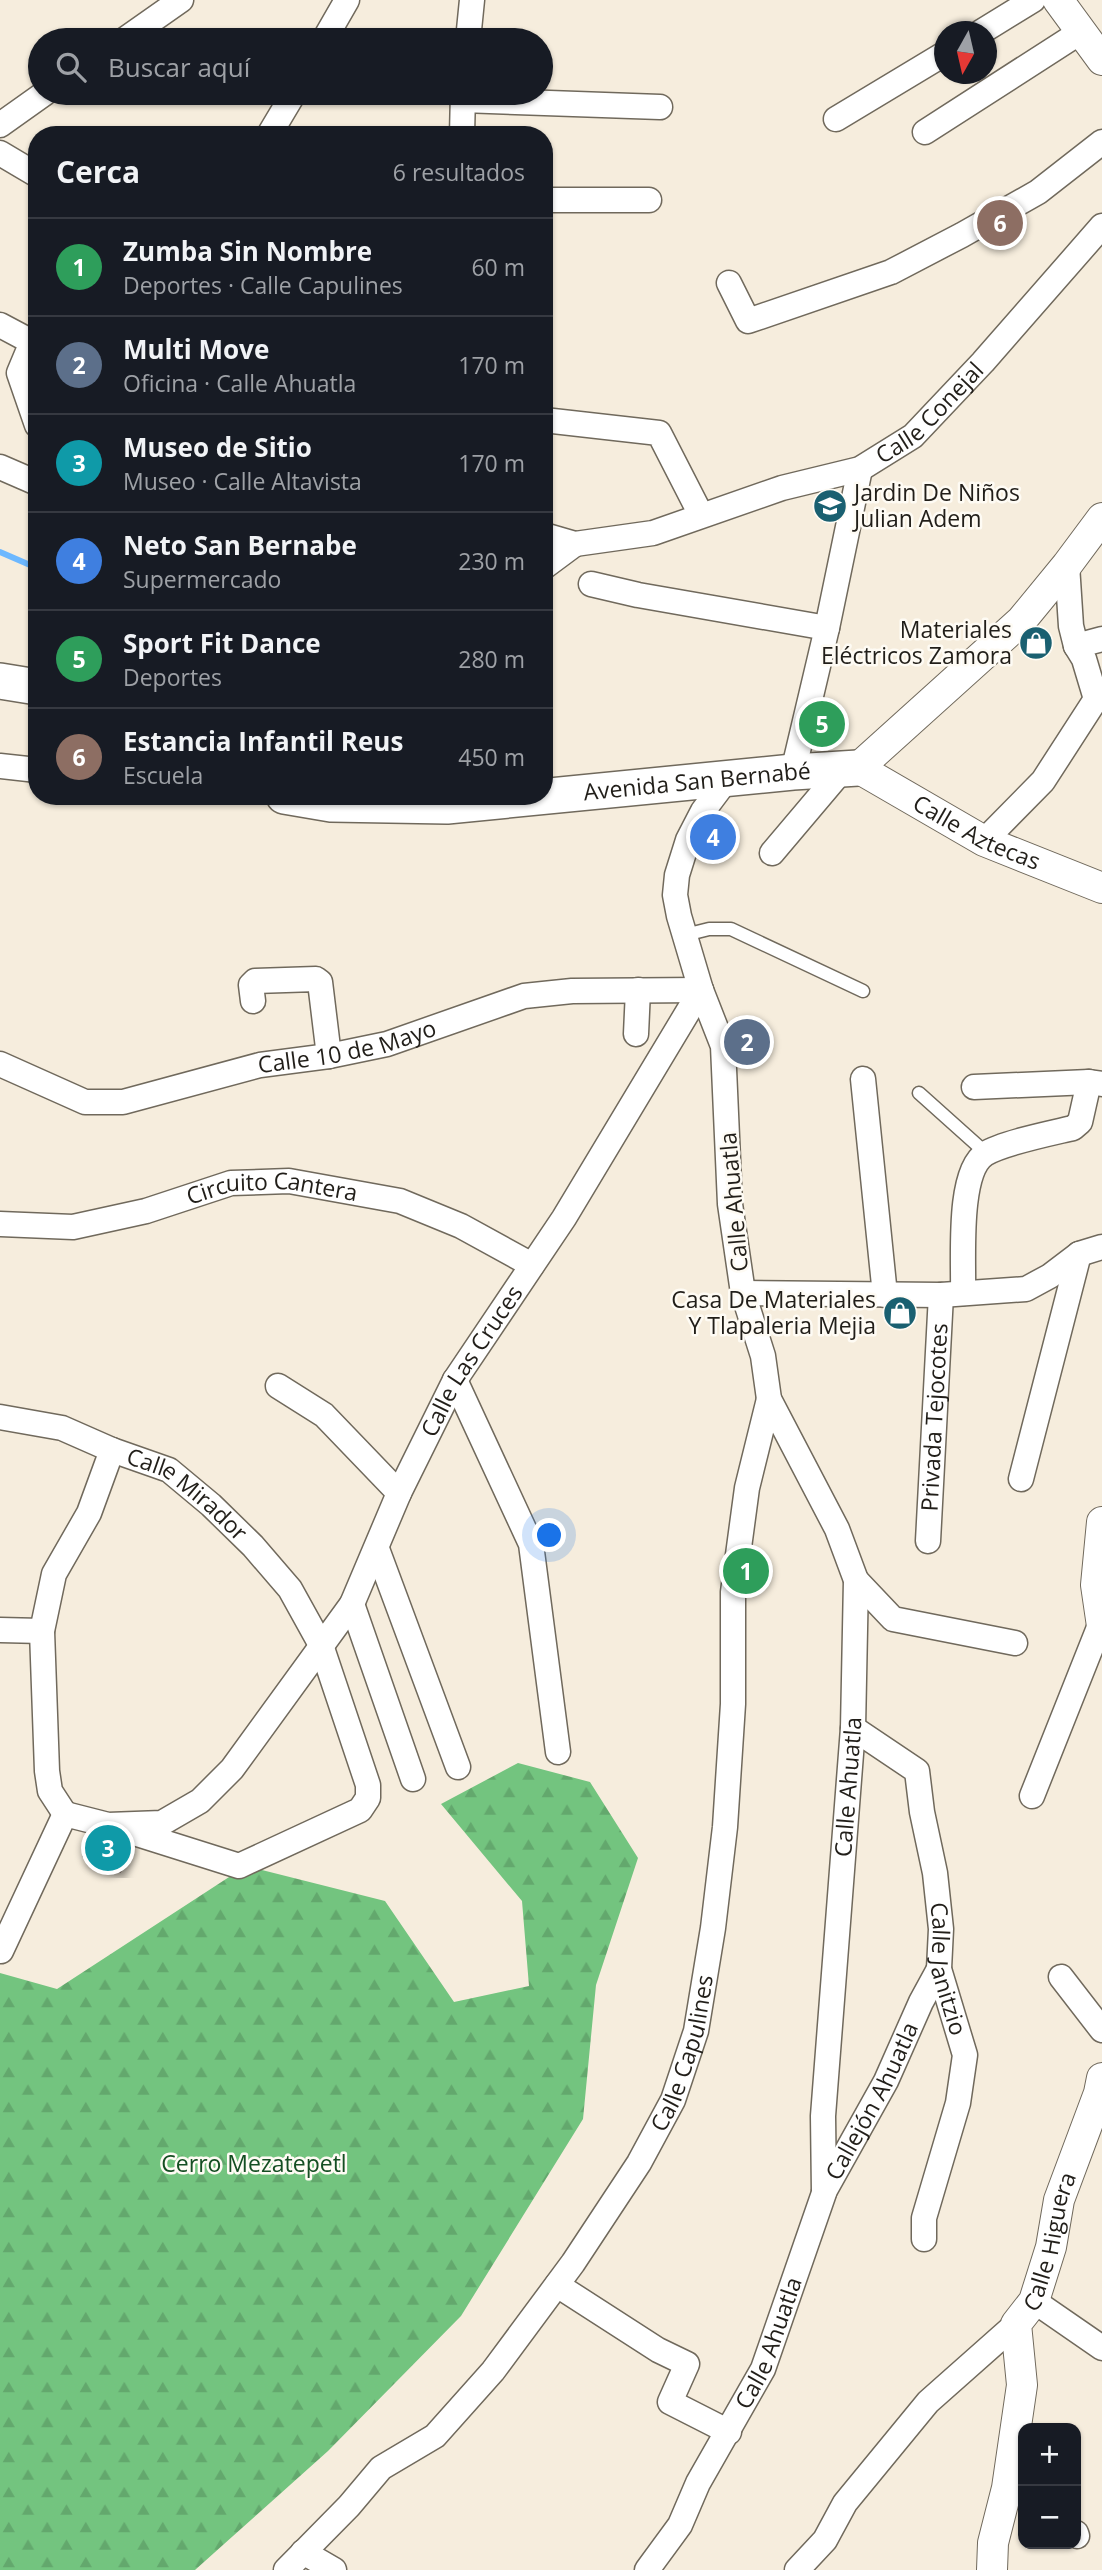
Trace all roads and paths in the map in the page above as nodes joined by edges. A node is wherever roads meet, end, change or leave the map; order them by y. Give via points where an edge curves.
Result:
1 (181, 0) edge
2 (347, 0) edge
3 (472, 0) edge
4 (1033, 0) edge
5 (1058, 0) edge
6 (997, 22) edge
7 (141, 28) edge
8 (331, 28) edge
9 (469, 28) edge
10 (1082, 31) junction
11 (934, 60) edge
12 (1102, 60) edge
13 (553, 102) edge
14 (28, 105) edge
15 (287, 105) edge
16 (462, 105) edge
17 (660, 107) dead end
18 (836, 120) dead end
19 (0, 125) edge
20 (274, 126) edge
21 (462, 126) edge
22 (925, 132) dead end
23 (1102, 142) edge
24 (0, 153) edge
25 (28, 170) edge
26 (553, 200) edge
27 (649, 200) dead end
28 (1102, 226) edge
29 (729, 284) dead end
30 (0, 325) edge
31 (28, 340) edge
32 (28, 352) edge
33 (28, 399) edge
34 (553, 421) edge
35 (0, 467) edge
36 (860, 469) junction
37 (28, 479) edge
38 (701, 515) junction
39 (1102, 518) edge
40 (553, 538) edge
41 (575, 544) junction
42 (553, 560) edge
43 (1067, 565) junction
44 (591, 584) dead end
45 (827, 628) junction
46 (1102, 639) edge
47 (1076, 646) junction
48 (0, 681) edge
49 (28, 686) edge
50 (0, 766) edge
51 (851, 769) junction
52 (28, 770) edge
53 (793, 772) junction
54 (727, 779) junction
55 (553, 796) edge
56 (389, 805) edge
57 (457, 805) edge
58 (984, 841) junction
59 (772, 853) dead end
60 (1098, 880) edge
61 (685, 935) junction
62 (638, 990) junction
63 (701, 990) junction
64 (863, 991) dead end
65 (253, 1000) dead end
66 (636, 1034) dead end
67 (329, 1056) junction
68 (0, 1064) edge
69 (863, 1079) dead end
70 (1095, 1083) edge
71 (974, 1087) dead end
72 (919, 1093) dead end
73 (986, 1153) junction
74 (0, 1224) edge
75 (1091, 1251) edge
76 (532, 1265) junction
77 (743, 1293) junction
78 (952, 1294) junction
79 (885, 1295) junction
80 (455, 1381) junction
81 (278, 1387) dead end
82 (769, 1399) junction
83 (0, 1418) edge
84 (112, 1450) junction
85 (1021, 1479) dead end
86 (399, 1493) junction
87 (1102, 1522) edge
88 (928, 1541) dead end
89 (377, 1549) junction
90 (856, 1580) junction
91 (352, 1604) junction
92 (1101, 1622) edge
93 (0, 1630) edge
94 (42, 1631) junction
95 (1015, 1643) dead end
96 (321, 1645) junction
97 (853, 1728) junction
98 (558, 1752) dead end
99 (458, 1768) dead end
100 (414, 1780) dead end
101 (1032, 1796) dead end
102 (65, 1814) junction
103 (108, 1825) junction
104 (1, 1951) edge
105 (939, 1969) junction
106 (1061, 1977) dead end
107 (1102, 2030) edge
108 (1102, 2078) edge
109 (824, 2193) junction
110 (924, 2239) dead end
111 (557, 2285) junction
112 (1025, 2312) junction
113 (1102, 2348) edge
114 (1019, 2423) edge
115 (729, 2432) junction
116 (1018, 2442) edge
117 (294, 2561) edge
118 (334, 2570) edge
119 (647, 2570) edge
120 (797, 2570) edge
121 (992, 2570) edge

1 - 7 street
2 - 8 street
3 - 9 street
4 - 6 street
5 - 10 street
10 - 12 street
10 - 22 street
11 - 18 street
13 - 17 street
14 - 19 street
15 - 20 street
16 - 21 street
23 - 29 street via 1038,192 891,272 748,321
24 - 25 street
26 - 27 street
28 - 36 street, Calle Conejal via 913,436
30 - 31 street
32 - 33 street via 19,373
34 - 38 street via 659,433
35 - 37 street
36 - 38 street, Calle Conejal
36 - 45 street
38 - 41 street, Calle Conejal via 653,533
39 - 43 street
40 - 41 street, Calle Conejal
41 - 42 street
43 - 47 street
43 - 51 street via 1021,621
44 - 45 street
45 - 53 street
46 - 47 street
47 - 58 street via 1096,699 1043,781
48 - 49 main road
50 - 52 street
51 - 53 main road, Avenida San Bernabé
51 - 58 street, Calle Aztecas
51 - 59 street
53 - 54 main road, Avenida San Bernabé
54 - 55 main road, Avenida San Bernabé
54 - 61 street via 693,830 677,875 676,895
56 - 57 main road, Avenida San Bernabé
58 - 60 street, Calle Aztecas
61 - 63 street
61 - 64 lane via 731,929
62 - 63 street, Calle 10 de Mayo
62 - 66 street
62 - 67 street, Calle 10 de Mayo via 524,996 387,1044
63 - 76 street, Calle Las Cruces
63 - 77 street, Calle Ahuatla via 723,1045 730,1204
65 - 67 street via 251,985 255,981 316,979
67 - 68 street, Calle 10 de Mayo via 260,1065 123,1102 85,1102
69 - 79 street
70 - 71 street
70 - 73 street via 1080,1122 1073,1128
72 - 73 lane
73 - 78 street, Privada Tejocotes via 972,1167
74 - 76 street, Circuito Cantera via 74,1227 146,1211 231,1183 289,1181 401,1201 461,1226
75 - 78 street via 1026,1289
75 - 85 street
76 - 80 street, Calle Las Cruces
77 - 79 street
77 - 82 street, Calle Ahuatla via 763,1356
78 - 79 street
78 - 88 street, Privada Tejocotes
80 - 86 street, Calle Las Cruces
80 - 98 street via 531,1544
81 - 86 street via 324,1415
82 - 90 street, Calle Ahuatla via 837,1529
82 - 111 street, Calle Capulines via 747,1488 733,1592 733,1704 725,1827 696,2031 673,2100 639,2163
83 - 84 street, Calle Mirador via 62,1428
84 - 94 street via 89,1513 54,1573
84 - 96 street, Calle Mirador via 169,1470 211,1505 290,1589
86 - 89 street, Calle Las Cruces
87 - 92 street via 1096,1585
89 - 91 street, Calle Las Cruces
89 - 99 street
90 - 95 street via 893,1619
90 - 97 street, Calle Ahuatla
91 - 96 street, Calle Las Cruces
91 - 100 street
92 - 101 street
93 - 94 street
94 - 102 street via 48,1781
96 - 103 street, Calle Las Cruces via 232,1769 200,1801 162,1823
96 - 103 street, Calle Mirador via 368,1785 368,1798 360,1810 239,1866
97 - 105 street, Calle Janitzio via 917,1771 935,1873
97 - 109 street, Calle Ahuatla via 823,2116
102 - 103 street, Calle Las Cruces
102 - 104 street
105 - 109 street, Callejón Ahuatla via 886,2081
105 - 110 street, Calle Janitzio via 965,2055 958,2103 924,2218
106 - 107 street
108 - 112 street, Calle Higuera via 1059,2200 1051,2247
109 - 115 street, Calle Ahuatla via 764,2369
111 - 115 street via 687,2364 670,2402
111 - 117 street, Calle Capulines via 493,2371 435,2435 381,2469
112 - 113 street
112 - 114 street, Calle Higuera
112 - 120 street via 928,2402 845,2502 825,2540
115 - 119 street, Calle Ahuatla via 698,2483 680,2525
116 - 121 street, Calle Higuera via 993,2543
117 - 118 street

